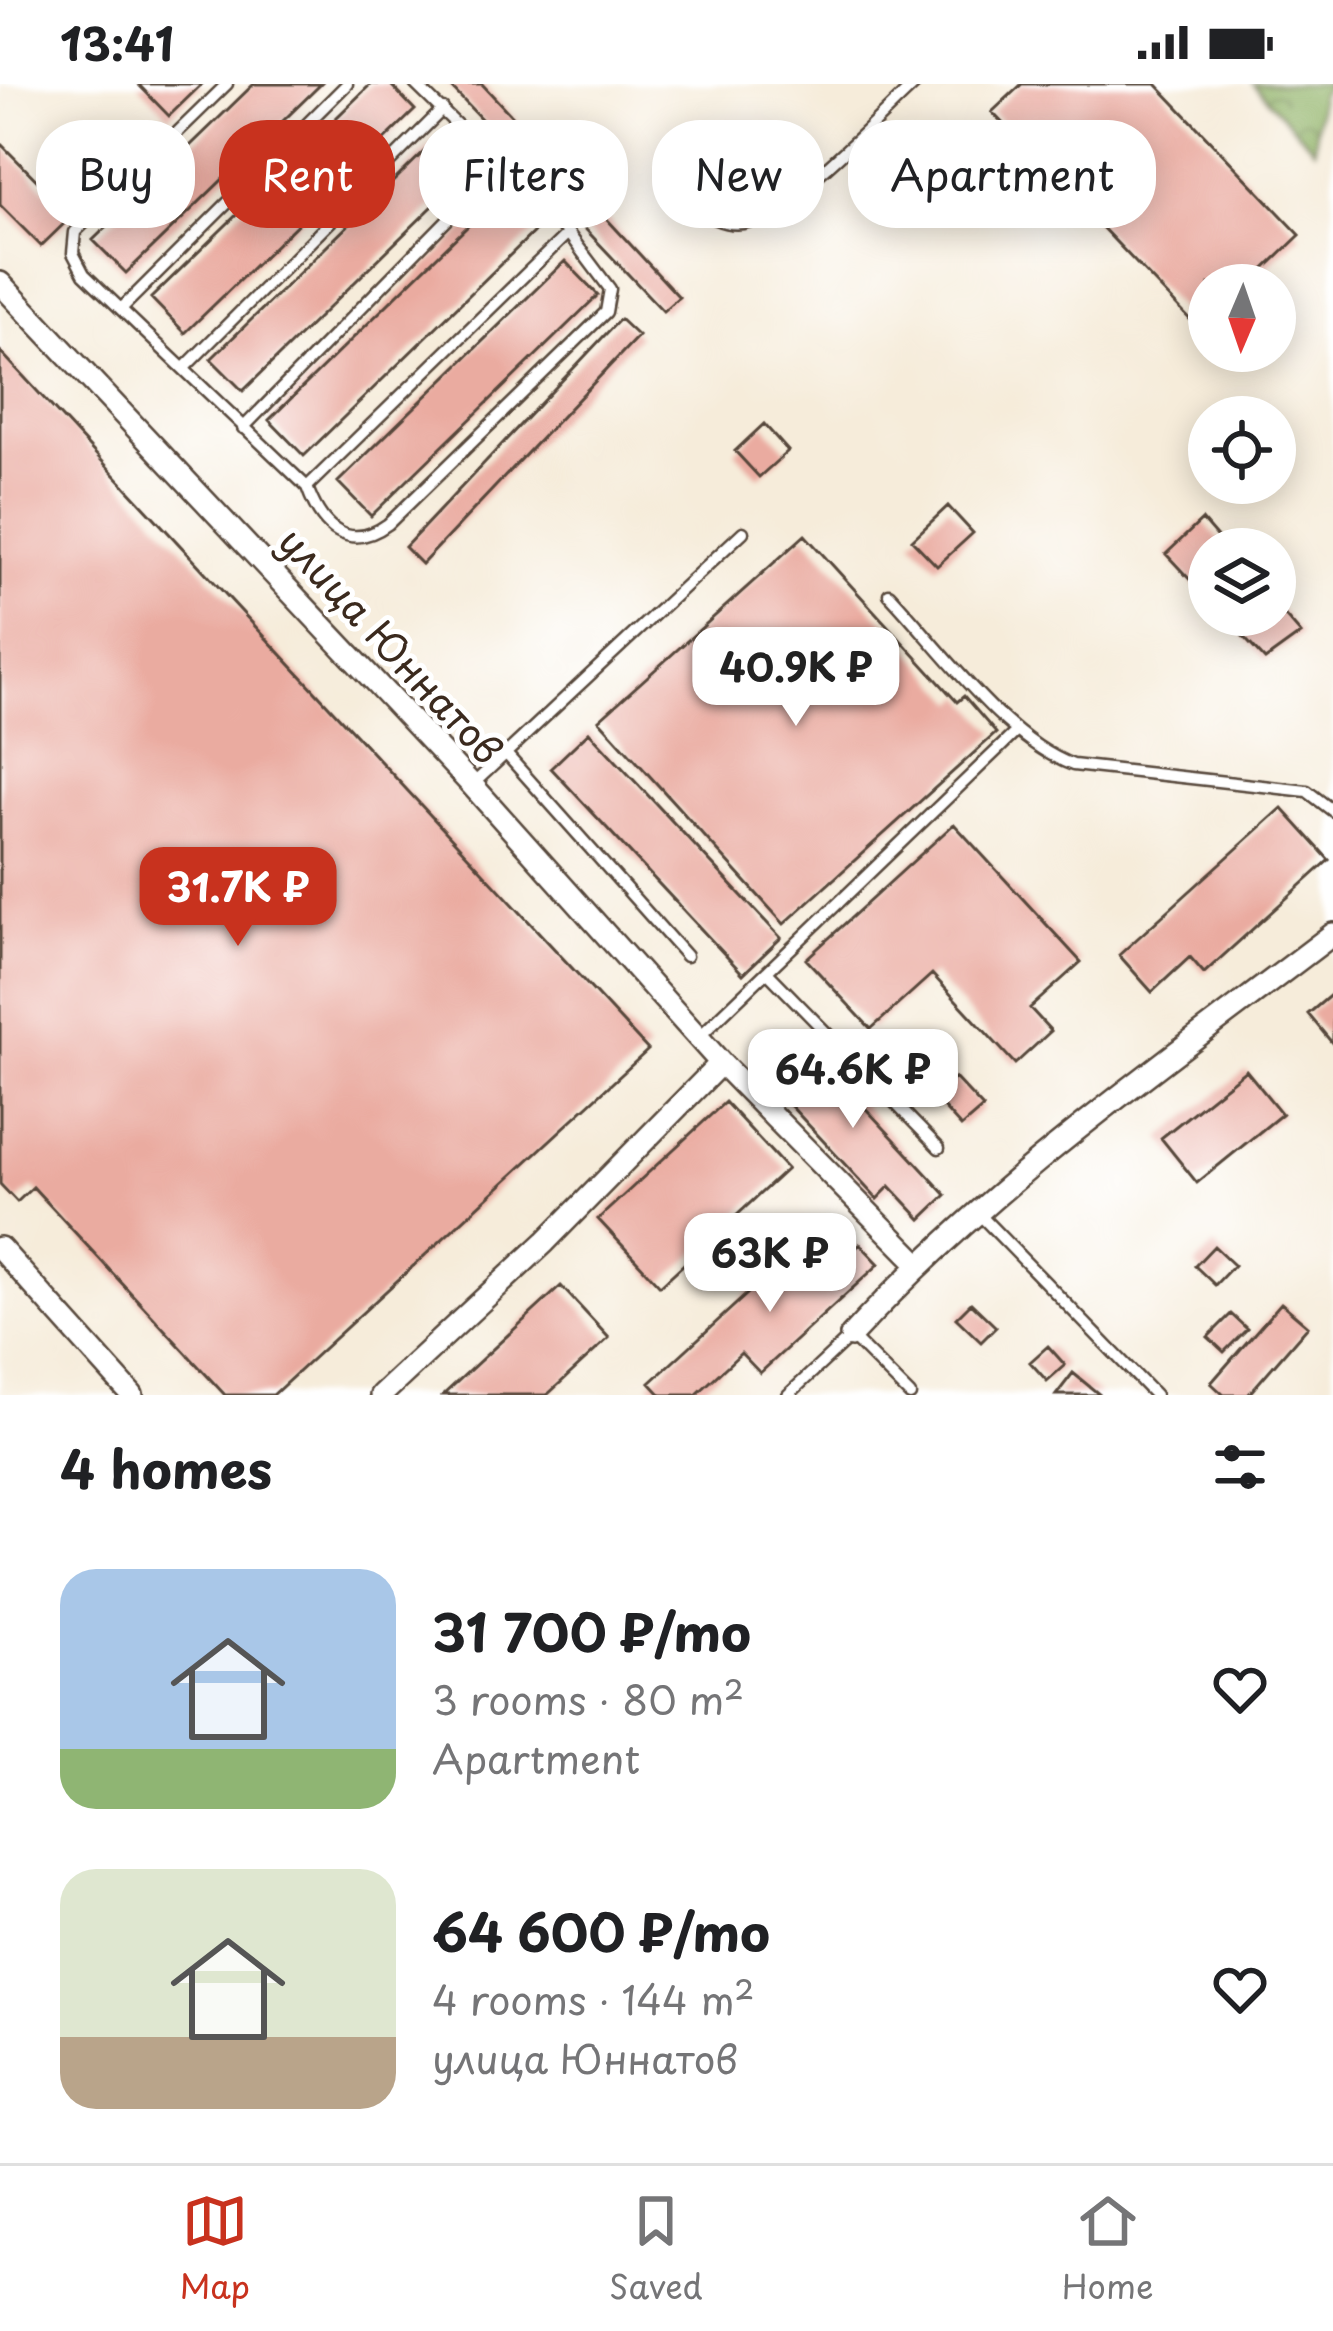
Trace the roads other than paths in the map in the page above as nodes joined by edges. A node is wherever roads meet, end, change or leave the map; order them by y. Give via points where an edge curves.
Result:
1 (227, 84) edge
2 (347, 84) edge
3 (416, 84) edge
4 (915, 84) edge
5 (443, 109) junction
6 (455, 120) edge
7 (824, 167) edge
8 (439, 228) edge
9 (563, 228) edge
10 (568, 233) junction
11 (4, 294) edge
12 (122, 309) junction
13 (184, 368) junction
14 (243, 428) junction
15 (307, 487) junction
16 (743, 532) dead end
17 (889, 594) dead end
18 (1017, 731) junction
19 (508, 756) junction
20 (472, 785) junction
21 (1333, 811) edge
22 (1333, 934) edge
23 (686, 956) dead end
24 (766, 971) junction
25 (701, 1035) junction
26 (721, 1063) junction
27 (939, 1148) dead end
28 (979, 1213) junction
29 (0, 1248) edge
30 (918, 1263) junction
31 (850, 1336) junction
32 (132, 1395) edge
33 (381, 1395) edge
34 (788, 1395) edge
35 (910, 1395) edge
36 (1156, 1395) edge

1 - 12 lane via 75,232 73,253 84,274
2 - 12 lane
3 - 5 lane
4 - 7 lane
5 - 6 lane
5 - 13 lane
8 - 14 lane
9 - 10 lane
10 - 15 lane
10 - 15 lane via 610,289 606,312 371,536 352,540 335,532 316,514
11 - 20 street, улица Юннатов
12 - 13 lane
13 - 14 lane
14 - 15 lane
16 - 19 lane
17 - 18 lane
18 - 21 lane via 1073,765 1307,791
18 - 24 lane
19 - 20 lane
19 - 23 lane
20 - 25 street, улица Юннатов
22 - 28 street
24 - 25 lane
24 - 27 lane
25 - 26 street, улица Юннатов
26 - 30 street, улица Юннатов
26 - 33 street
28 - 30 street
28 - 36 lane
29 - 32 street
30 - 31 street
31 - 34 lane
31 - 35 lane

